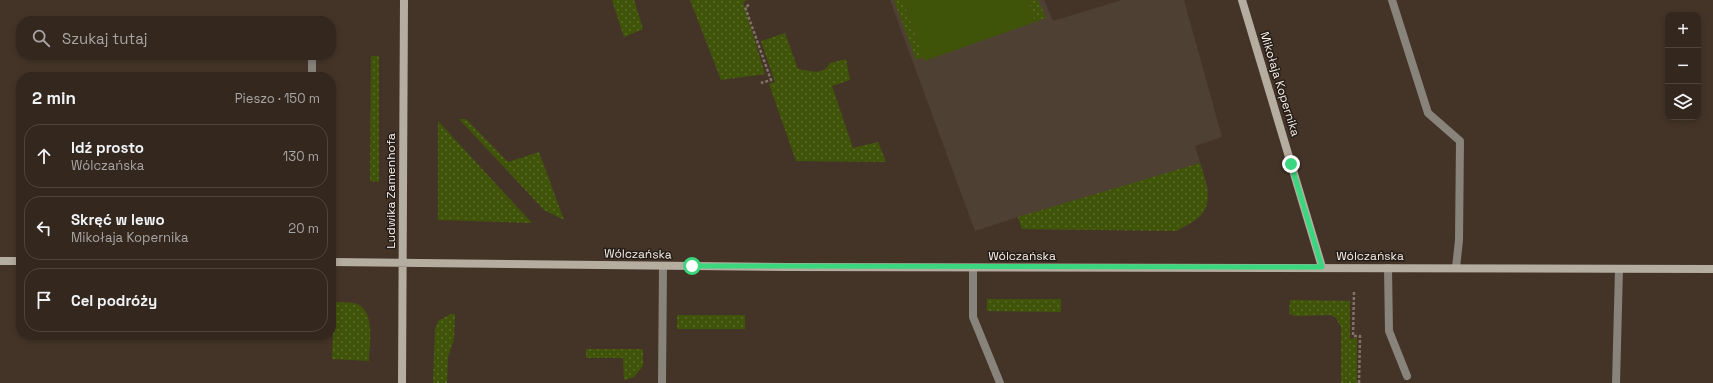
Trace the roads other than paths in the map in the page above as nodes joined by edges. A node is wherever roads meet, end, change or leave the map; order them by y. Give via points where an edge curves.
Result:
1 (404, 0) edge
2 (1242, 0) edge
3 (1392, 0) edge
4 (312, 60) dead end
5 (312, 72) edge
6 (0, 261) edge
7 (16, 261) edge
8 (336, 262) edge
9 (403, 263) junction
10 (663, 266) junction
11 (1322, 267) junction
12 (973, 268) junction
13 (1388, 268) junction
14 (1456, 268) junction
15 (1619, 269) junction
16 (1713, 269) edge
17 (1407, 376) dead end
18 (402, 383) edge
19 (662, 383) edge
20 (1000, 383) edge
21 (1616, 383) edge

1 - 9 street, Ludwika Zamenhofa
2 - 11 street, Mikołaja Kopernika
3 - 14 lane via 1428,113 1460,141
4 - 5 lane
6 - 7 street
8 - 9 street, Wólczańska
9 - 10 street, Wólczańska
9 - 18 street, Ludwika Zamenhofa
10 - 12 street, Wólczańska
10 - 19 lane
11 - 12 street, Wólczańska
11 - 13 street, Wólczańska
12 - 20 lane via 973,317
13 - 14 street, Wólczańska
13 - 17 lane via 1389,331
14 - 15 street, Wólczańska
15 - 16 street, Wólczańska
15 - 21 lane

